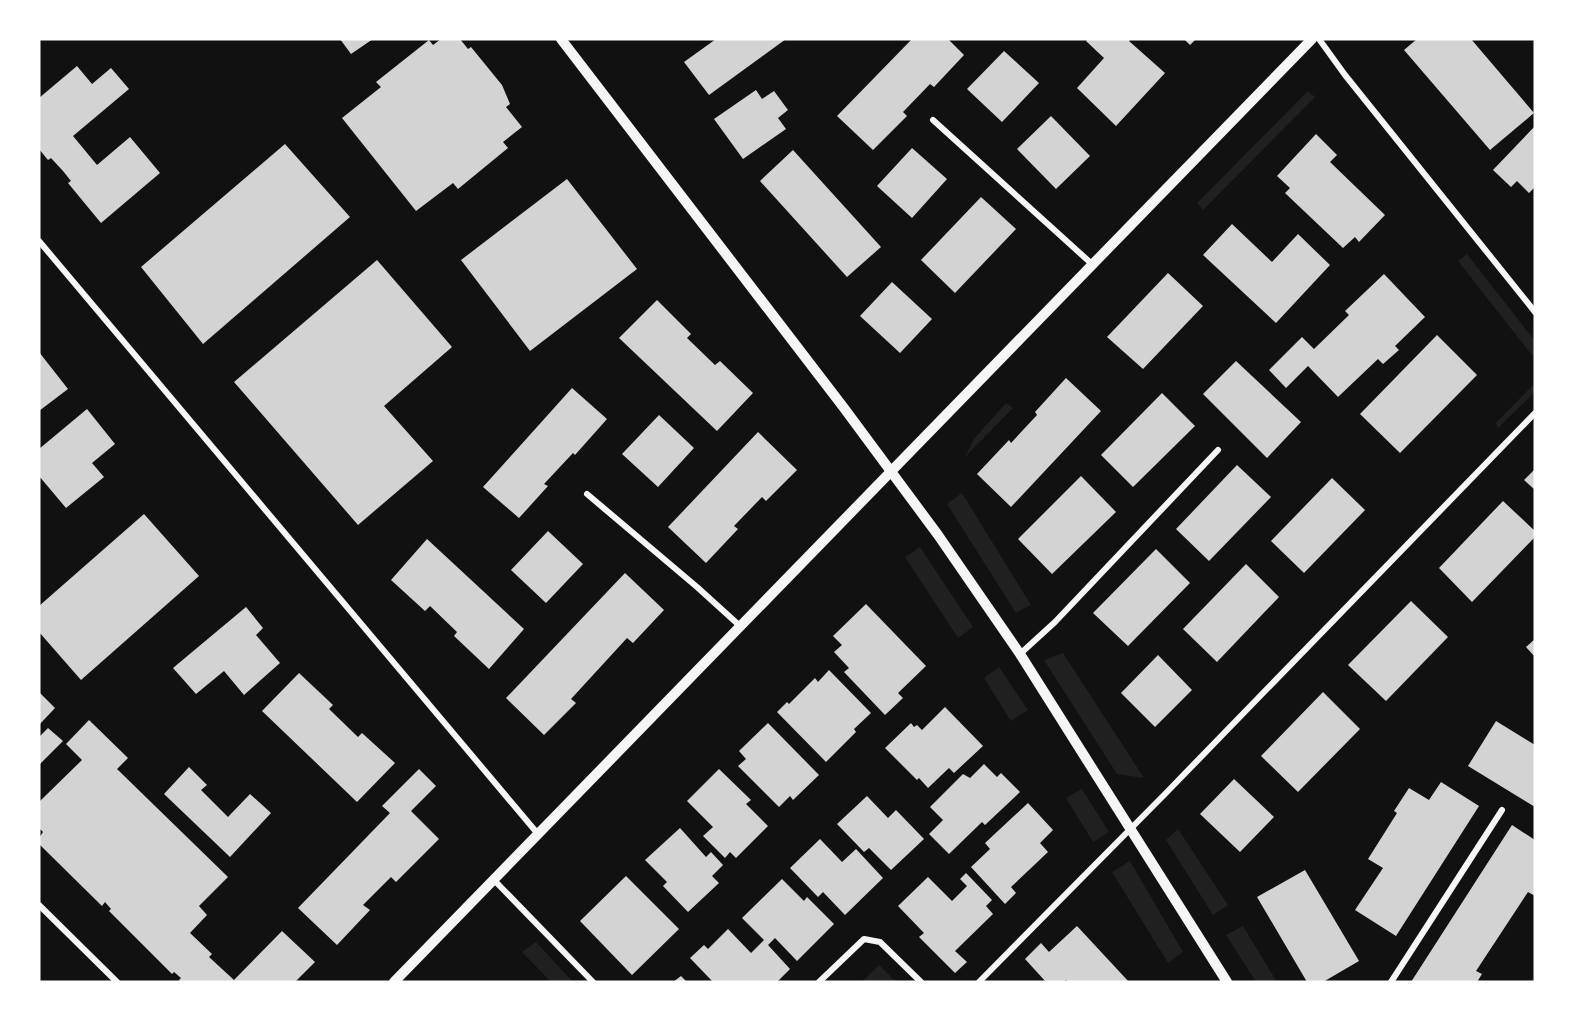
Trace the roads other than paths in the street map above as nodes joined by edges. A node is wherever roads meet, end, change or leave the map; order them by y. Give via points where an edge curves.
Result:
1 (561, 39) edge
2 (1312, 39) edge
3 (1319, 39) edge
4 (933, 120) dead end
5 (39, 242) edge
6 (1093, 265) junction
7 (1535, 312) edge
8 (1535, 413) edge
9 (1218, 450) dead end
10 (891, 471) junction
11 (587, 494) dead end
12 (740, 626) junction
13 (1020, 654) junction
14 (1502, 810) dead end
15 (1129, 829) junction
16 (538, 834) junction
17 (494, 880) junction
18 (39, 905) edge
19 (117, 982) edge
20 (394, 982) edge
21 (593, 982) edge
22 (819, 982) edge
23 (921, 982) edge
24 (979, 982) edge
25 (1227, 982) edge
26 (1391, 982) edge

1 - 10 street
2 - 6 street
3 - 7 street
4 - 6 street
5 - 16 street
6 - 10 street
8 - 15 street
9 - 13 street
10 - 12 street
10 - 13 street
11 - 12 street
12 - 16 street
13 - 15 street
14 - 26 street
15 - 24 street
15 - 25 street
16 - 17 street
17 - 20 street
17 - 21 street
18 - 19 street
22 - 23 street via 864,939 880,942

